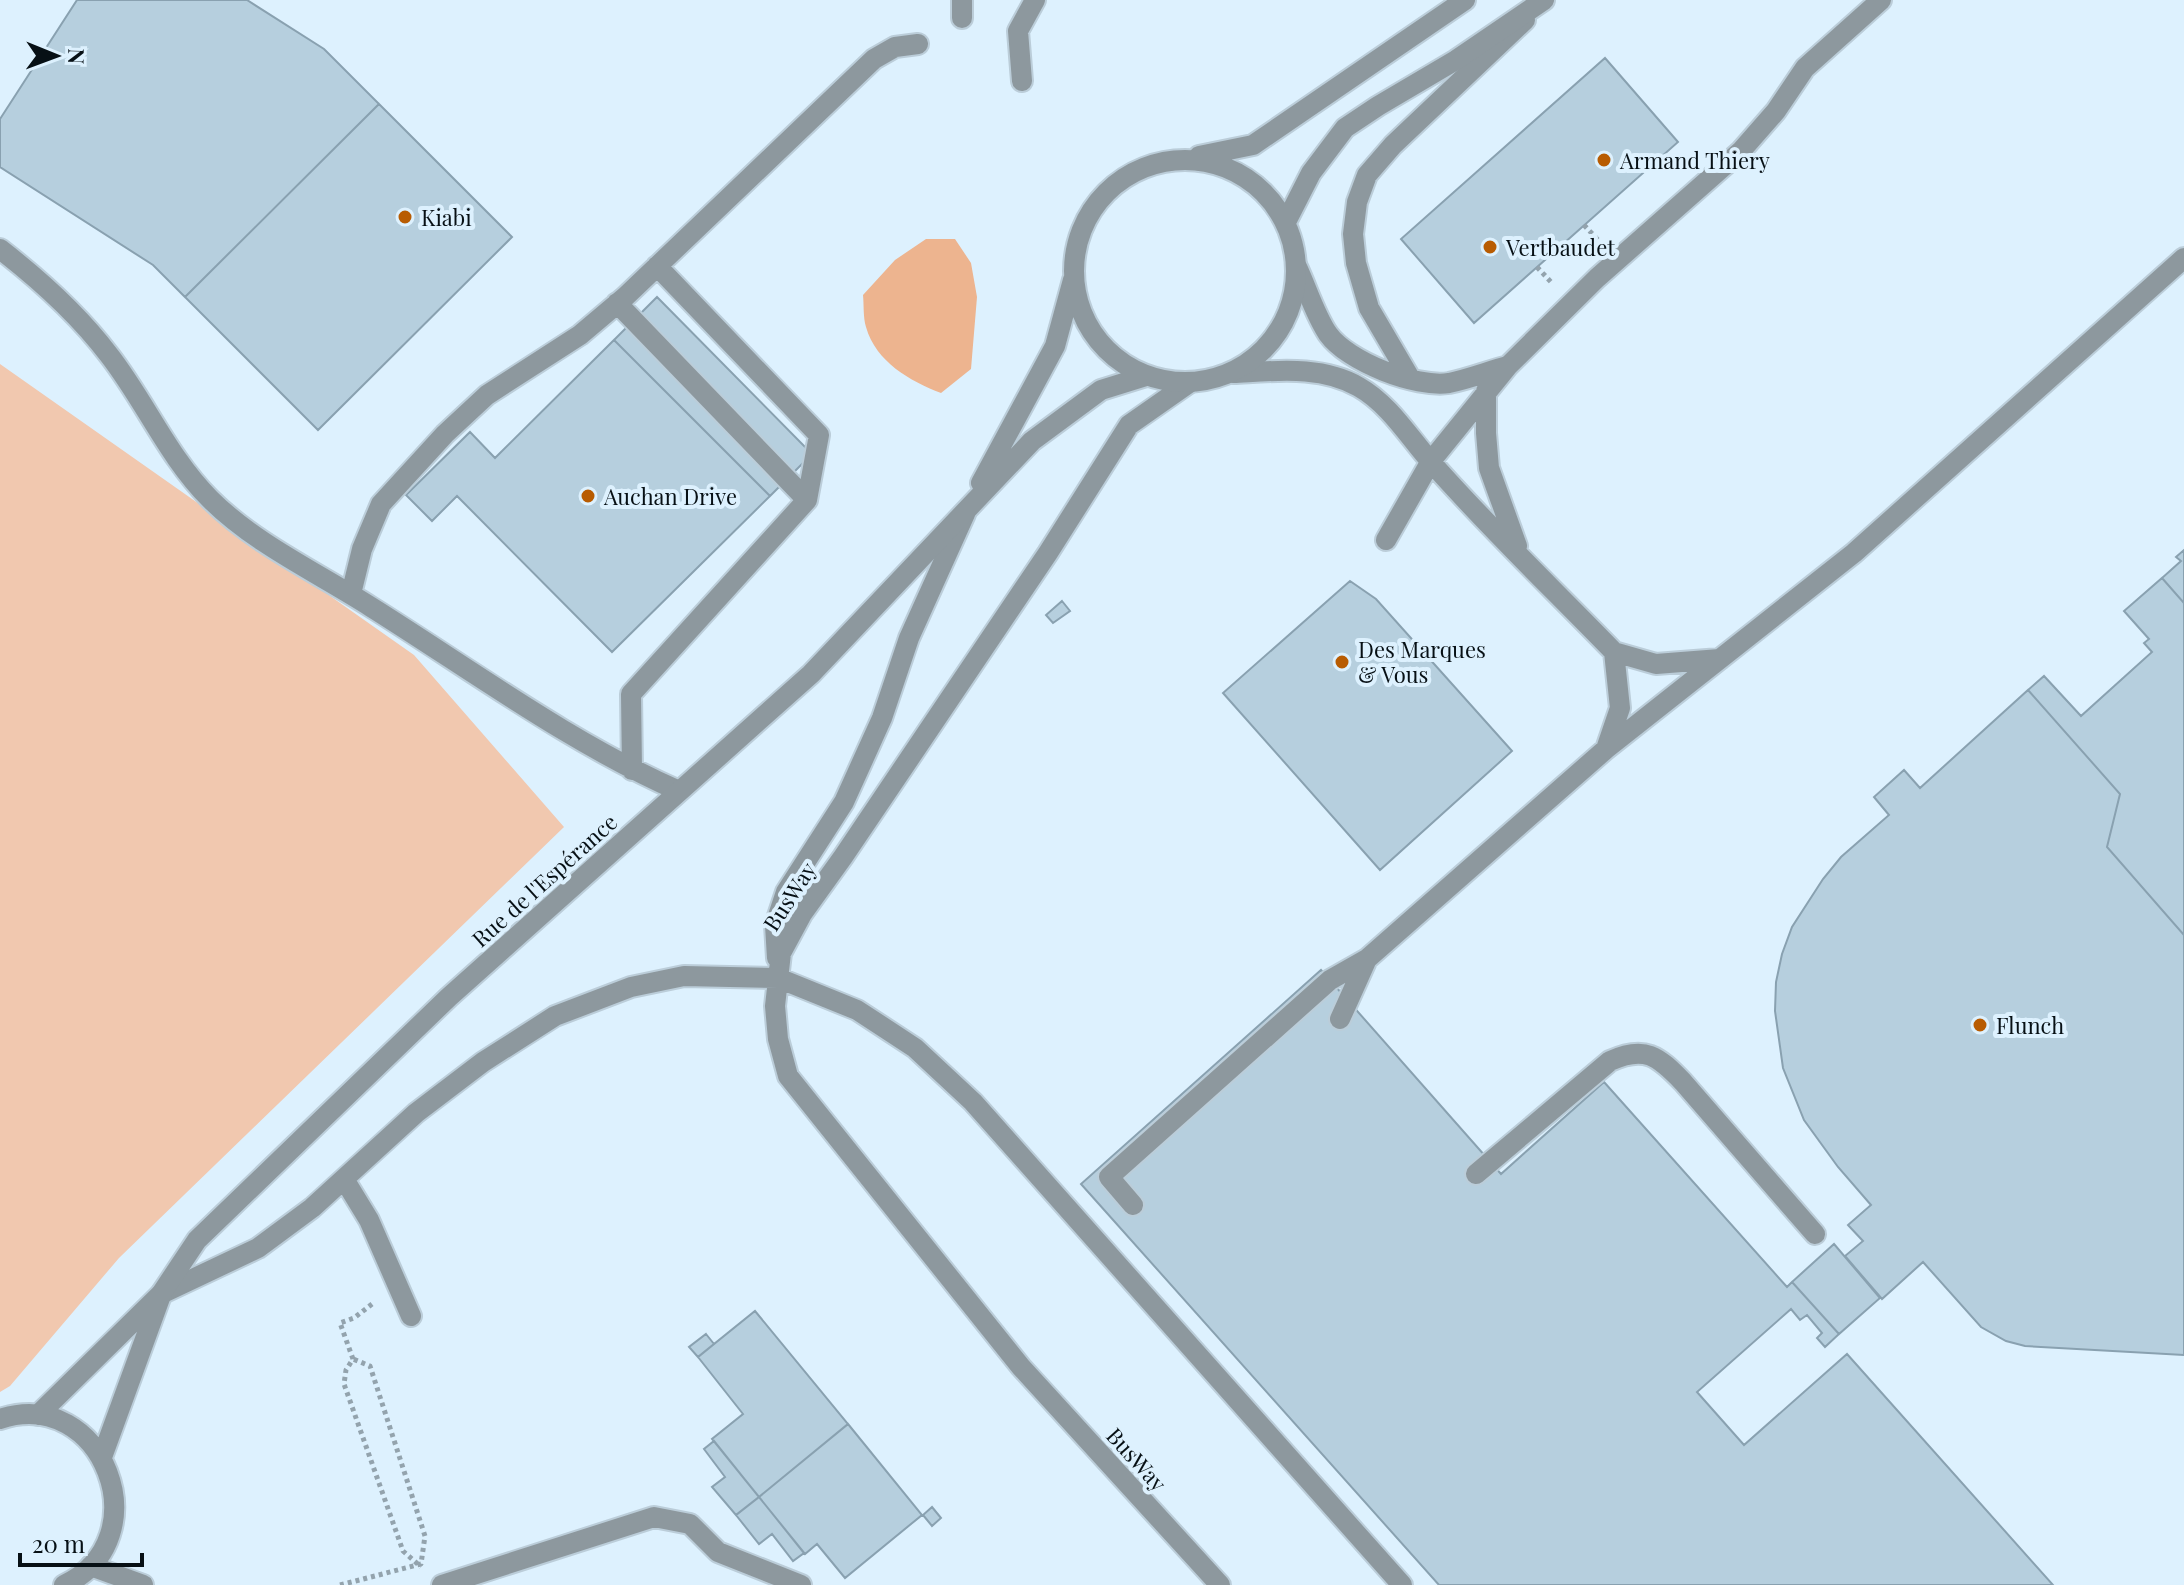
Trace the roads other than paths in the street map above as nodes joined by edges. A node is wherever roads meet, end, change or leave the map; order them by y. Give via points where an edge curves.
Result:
1 (1465, 0) edge
2 (1545, 0) edge
3 (1881, 0) edge
4 (1036, 1) edge
5 (918, 44) dead end
6 (1022, 81) dead end
7 (1180, 159) junction
8 (1286, 222) junction
9 (0, 249) edge
10 (2184, 258) edge
11 (657, 266) junction
12 (1297, 267) junction
13 (1074, 277) junction
14 (617, 303) junction
15 (1508, 366) junction
16 (1233, 373) junction
17 (1146, 376) junction
18 (1410, 378) junction
19 (1189, 383) junction
20 (1486, 391) junction
21 (1431, 461) junction
22 (807, 500) junction
23 (968, 507) junction
24 (1386, 540) dead end
25 (1521, 558) junction
26 (351, 594) junction
27 (1614, 652) junction
28 (1720, 659) junction
29 (1606, 749) junction
30 (632, 770) junction
31 (679, 791) junction
32 (1367, 959) junction
33 (778, 978) junction
34 (1340, 1019) dead end
35 (1476, 1174) dead end
36 (344, 1179) junction
37 (1133, 1205) dead end
38 (1815, 1234) dead end
39 (161, 1294) junction
40 (411, 1316) dead end
41 (38, 1415) junction
42 (0, 1419) edge
43 (102, 1457) junction
44 (91, 1566) junction
45 (64, 1585) edge
46 (143, 1585) edge
47 (442, 1585) edge
48 (801, 1585) edge
49 (1220, 1585) edge
50 (1402, 1585) edge

1 - 7 street via 1253,145
2 - 8 street via 1345,128 1311,173
2 - 18 street via 1393,145 1367,175 1357,202 1356,263 1369,308
3 - 15 street via 1805,68 1741,151 1597,278
4 - 6 street via 1018,31
5 - 11 street via 895,47 874,59
7 - 8 street via 1223,165 1260,187
7 - 13 street via 1128,175 1099,200 1080,234
8 - 12 street
9 - 26 street via 48,289 109,354 178,463 211,500
10 - 28 street via 1854,553
11 - 14 street
11 - 22 street via 819,435
12 - 16 street via 1290,310 1268,347
12 - 18 street via 1328,334 1350,355 1376,369
13 - 17 street via 1085,320 1110,354
13 - 23 street, Rue de l'Espérance via 1055,346
14 - 22 street
14 - 26 street via 580,335 487,395 381,504
15 - 18 street via 1447,383
15 - 20 street
16 - 19 street
16 - 21 street via 1328,374 1360,387 1391,413
17 - 19 street
17 - 23 street, Rue de l'Espérance via 1101,390 1078,406 1032,441
19 - 33 street, BusWay via 1129,425 802,914 781,953
20 - 21 street
20 - 25 street via 1489,468
21 - 24 street
21 - 25 street
22 - 30 street via 631,694
23 - 31 street, Rue de l'Espérance via 811,674
23 - 33 street via 844,802 786,892 775,925
25 - 27 street
26 - 30 street
27 - 28 street via 1656,664
27 - 29 street via 1620,708
28 - 29 street
29 - 32 street
30 - 31 street
31 - 39 street, Rue de l'Espérance via 449,997 197,1240
32 - 34 street
32 - 37 street via 1330,980 1109,1177
33 - 36 street via 684,976 631,987 555,1016 416,1113
33 - 49 street, BusWay via 778,1039 788,1076 1021,1367
33 - 50 street via 857,1010 915,1048 973,1102
35 - 38 street via 1610,1061 1627,1053 1646,1053 1663,1061 1683,1082
36 - 39 street via 258,1248
36 - 40 street via 369,1220
39 - 41 street, Rue de l'Espérance
39 - 43 street, Rue de l'Espérance
41 - 42 street
41 - 43 street via 74,1429
43 - 44 street via 113,1485 115,1514 108,1542
44 - 45 street
44 - 46 street
47 - 48 street via 654,1517 690,1524 718,1552

